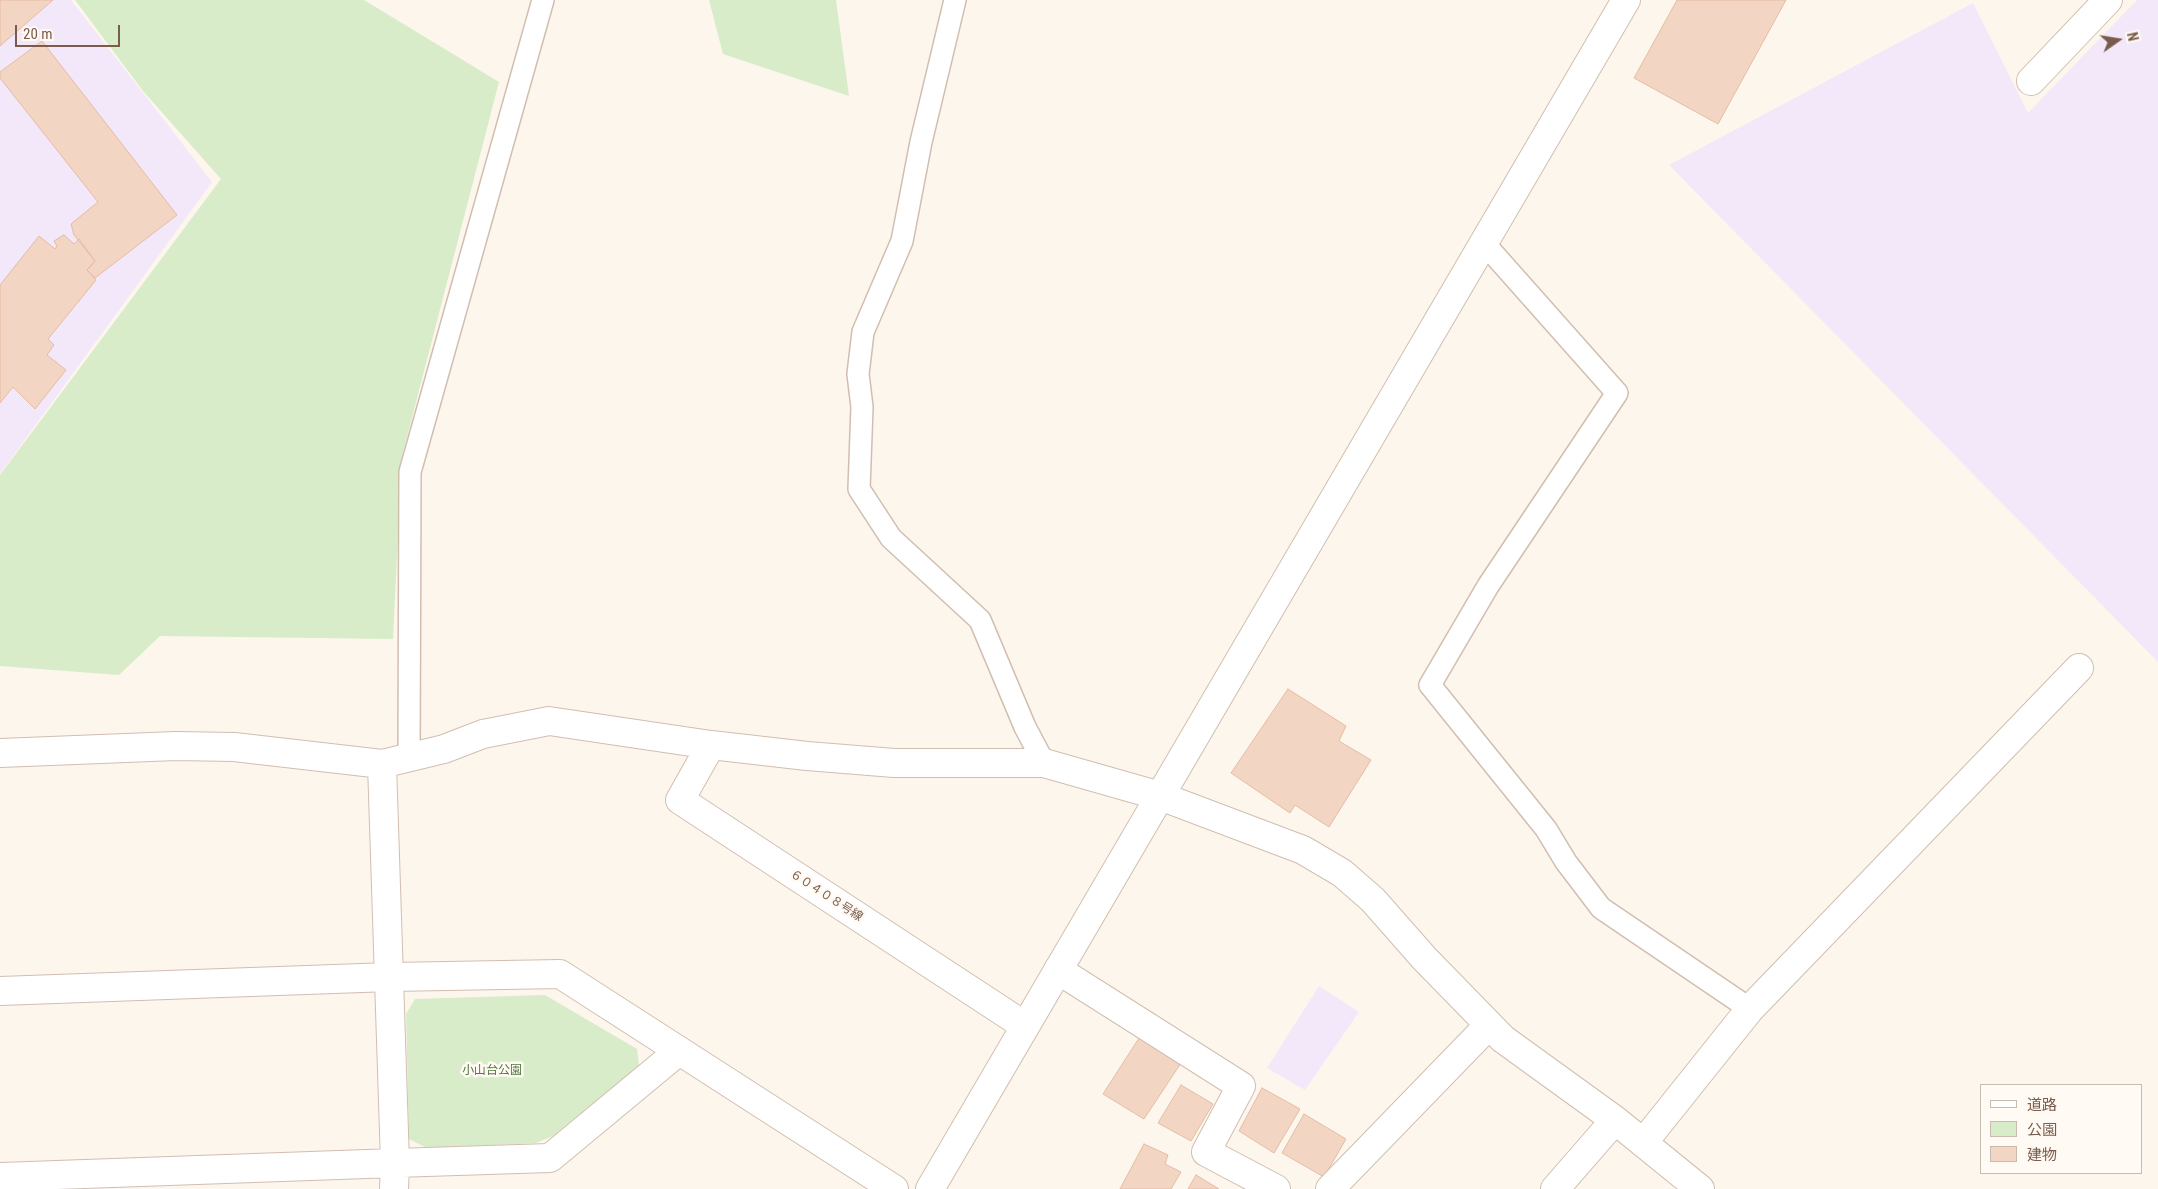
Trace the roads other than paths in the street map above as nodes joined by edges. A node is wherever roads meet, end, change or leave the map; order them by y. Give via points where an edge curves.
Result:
1 (543, 0) edge
2 (955, 0) edge
3 (1626, 0) edge
4 (2108, 0) edge
5 (2032, 81) dead end
6 (1483, 242) junction
7 (2079, 668) dead end
8 (711, 745) junction
9 (0, 753) edge
10 (409, 757) junction
11 (1044, 763) junction
12 (382, 764) junction
13 (1160, 796) junction
14 (1058, 970) junction
15 (390, 977) junction
16 (0, 991) edge
17 (1750, 1009) junction
18 (1489, 1025) junction
19 (1025, 1026) junction
20 (679, 1051) junction
21 (1615, 1120) junction
22 (1643, 1143) junction
23 (394, 1176) edge
24 (16, 1180) edge
25 (894, 1189) edge
26 (930, 1189) edge
27 (1276, 1189) edge
28 (1330, 1189) edge
29 (1555, 1189) edge
30 (1700, 1189) edge

1 - 10 lane via 410,472
2 - 11 lane via 921,142 902,241 863,332 858,374 862,408 859,489 890,538 980,620 1025,727
3 - 6 street
4 - 5 street
6 - 13 street
6 - 17 lane via 1617,393 1488,586 1430,685 1546,829 1601,908
7 - 17 street
8 - 10 street via 549,721 483,734 444,749
8 - 11 street via 894,763
8 - 19 street, ６０４０８号線 via 680,800
9 - 12 street via 234,747
10 - 12 street
11 - 13 street
12 - 15 street
13 - 14 street
13 - 18 street via 1303,850 1342,873 1373,900
14 - 19 street
14 - 27 street via 1241,1086 1206,1152
15 - 16 street
15 - 20 street via 560,974
15 - 23 street
17 - 22 street
18 - 21 street via 1503,1039
18 - 28 street
19 - 26 street
20 - 23 street via 550,1158
20 - 25 street
21 - 22 street
21 - 29 street
22 - 30 street
23 - 24 street

